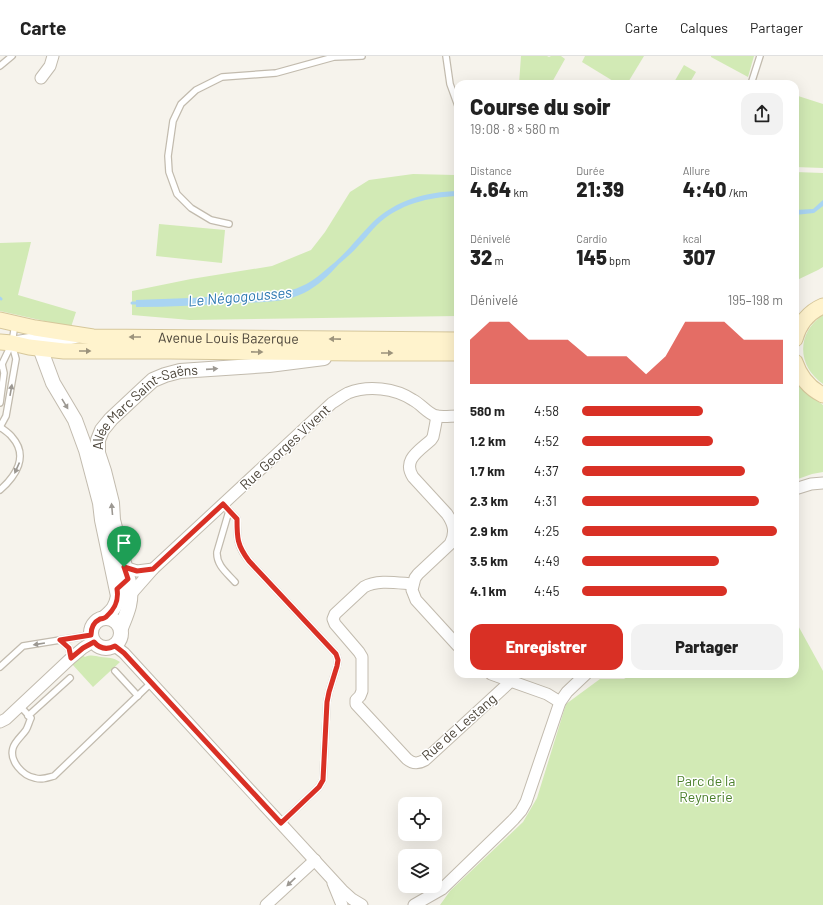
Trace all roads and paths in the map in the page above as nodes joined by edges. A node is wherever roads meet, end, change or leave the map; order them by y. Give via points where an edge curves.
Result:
1 (12, 56) edge
2 (52, 56) edge
3 (362, 56) edge
4 (446, 56) edge
5 (760, 56) edge
6 (0, 66) edge
7 (41, 78) dead end
8 (752, 80) edge
9 (454, 95) edge
10 (229, 224) dead end
11 (820, 307) edge
12 (799, 313) edge
13 (0, 320) edge
14 (15, 323) junction
15 (799, 328) edge
16 (82, 335) junction
17 (454, 340) edge
18 (6, 343) edge
19 (40, 348) junction
20 (357, 353) junction
21 (454, 353) edge
22 (1, 365) edge
23 (799, 374) edge
24 (823, 395) edge
25 (0, 403) edge
26 (437, 416) junction
27 (454, 416) edge
28 (0, 427) edge
29 (823, 482) edge
30 (799, 488) edge
31 (0, 490) edge
32 (226, 507) junction
33 (153, 569) junction
34 (130, 572) junction
35 (235, 582) dead end
36 (413, 584) junction
37 (117, 589) junction
38 (131, 594) junction
39 (104, 618) junction
40 (121, 628) junction
41 (92, 638) junction
42 (60, 640) junction
43 (454, 642) edge
44 (115, 646) junction
45 (71, 658) junction
46 (0, 667) edge
47 (115, 671) dead end
48 (70, 678) dead end
49 (502, 678) edge
50 (582, 678) edge
51 (511, 681) junction
52 (151, 682) junction
53 (138, 696) junction
54 (560, 702) junction
55 (20, 706) junction
56 (28, 716) junction
57 (0, 722) edge
58 (281, 823) junction
59 (315, 860) junction
60 (331, 877) junction
61 (442, 889) edge
62 (435, 893) edge
63 (439, 893) edge
64 (266, 905) edge
65 (342, 905) edge
66 (362, 905) edge
67 (414, 905) edge
68 (430, 905) edge

1 - 6 lane
2 - 7 street via 50,66
3 - 10 lane via 334,56 276,72 222,77 196,90 181,104 173,121 168,156 169,172 177,194 191,208 210,220
4 - 9 lane
5 - 8 lane
11 - 12 main road
11 - 15 main road via 809,315
13 - 14 main road, Avenue Louis Bazerque
14 - 16 main road, Avenue Louis Bazerque
14 - 18 lane
17 -> 16 main road, Avenue Louis Bazerque
16 - 18 street via 60,341 33,338
18 - 19 main road, Avenue Louis Bazerque
18 - 22 lane
28 -> 18 lane via 6,416 16,359
19 -> 20 main road, Avenue Louis Bazerque via 80,352
19 -> 37 street, Allée Marc Saint-Saëns via 53,383 75,420 86,450 100,503
20 -> 21 main road, Avenue Louis Bazerque
34 -> 20 street, Allée Marc Saint-Saëns via 113,520 112,503 98,453 98,440 111,419 153,380 165,375 180,371 269,365
22 - 25 lane via 4,373
23 - 24 main road via 816,392
26 - 27 street
26 - 32 street, Rue Georges Vivent via 404,394 390,390 369,389 350,393 332,403
26 - 36 street via 431,440 411,459 409,467 414,477 448,514 454,526 454,533 450,544 418,574
28 -> 31 lane via 12,436 19,446 20,456 16,472
29 - 30 street
32 - 33 street, Rue Georges Vivent
32 - 35 lane via 217,557 221,567
32 - 58 lane via 237,519 238,543 242,552 336,654 338,660 327,702 323,780 319,787
33 - 34 street
33 - 38 street, Rue Georges Vivent
34 - 37 street
34 - 38 street, Allée Marc Saint-Saëns
36 - 43 street via 412,590 416,600
36 - 51 street, Rue de Lestang via 369,584 335,614 333,619 362,658 362,691 356,704 407,760 415,763 425,760
37 - 39 street, Allée Marc Saint-Saëns via 116,604
38 - 40 street, Allée Marc Saint-Saëns
39 - 40 street via 114,620
39 - 41 street via 94,625 91,631
40 - 44 street via 120,641
41 - 42 lane
41 - 44 street via 98,646
41 - 45 street
42 - 45 lane via 69,648
42 -> 46 lane via 23,646
44 - 52 street
45 - 55 street
47 - 53 lane
48 - 56 lane
49 - 51 street
50 - 54 street
51 - 54 street via 547,694
52 - 53 lane
52 - 58 street
53 - 56 lane via 54,776 43,779 25,775 16,765 12,755 13,747 27,729 31,718
54 - 61 street via 521,810
55 - 56 lane
55 - 57 street
58 - 59 street
59 - 60 street
59 -> 64 street
60 - 65 street
60 - 66 street via 342,890
62 - 67 street
63 - 68 street

